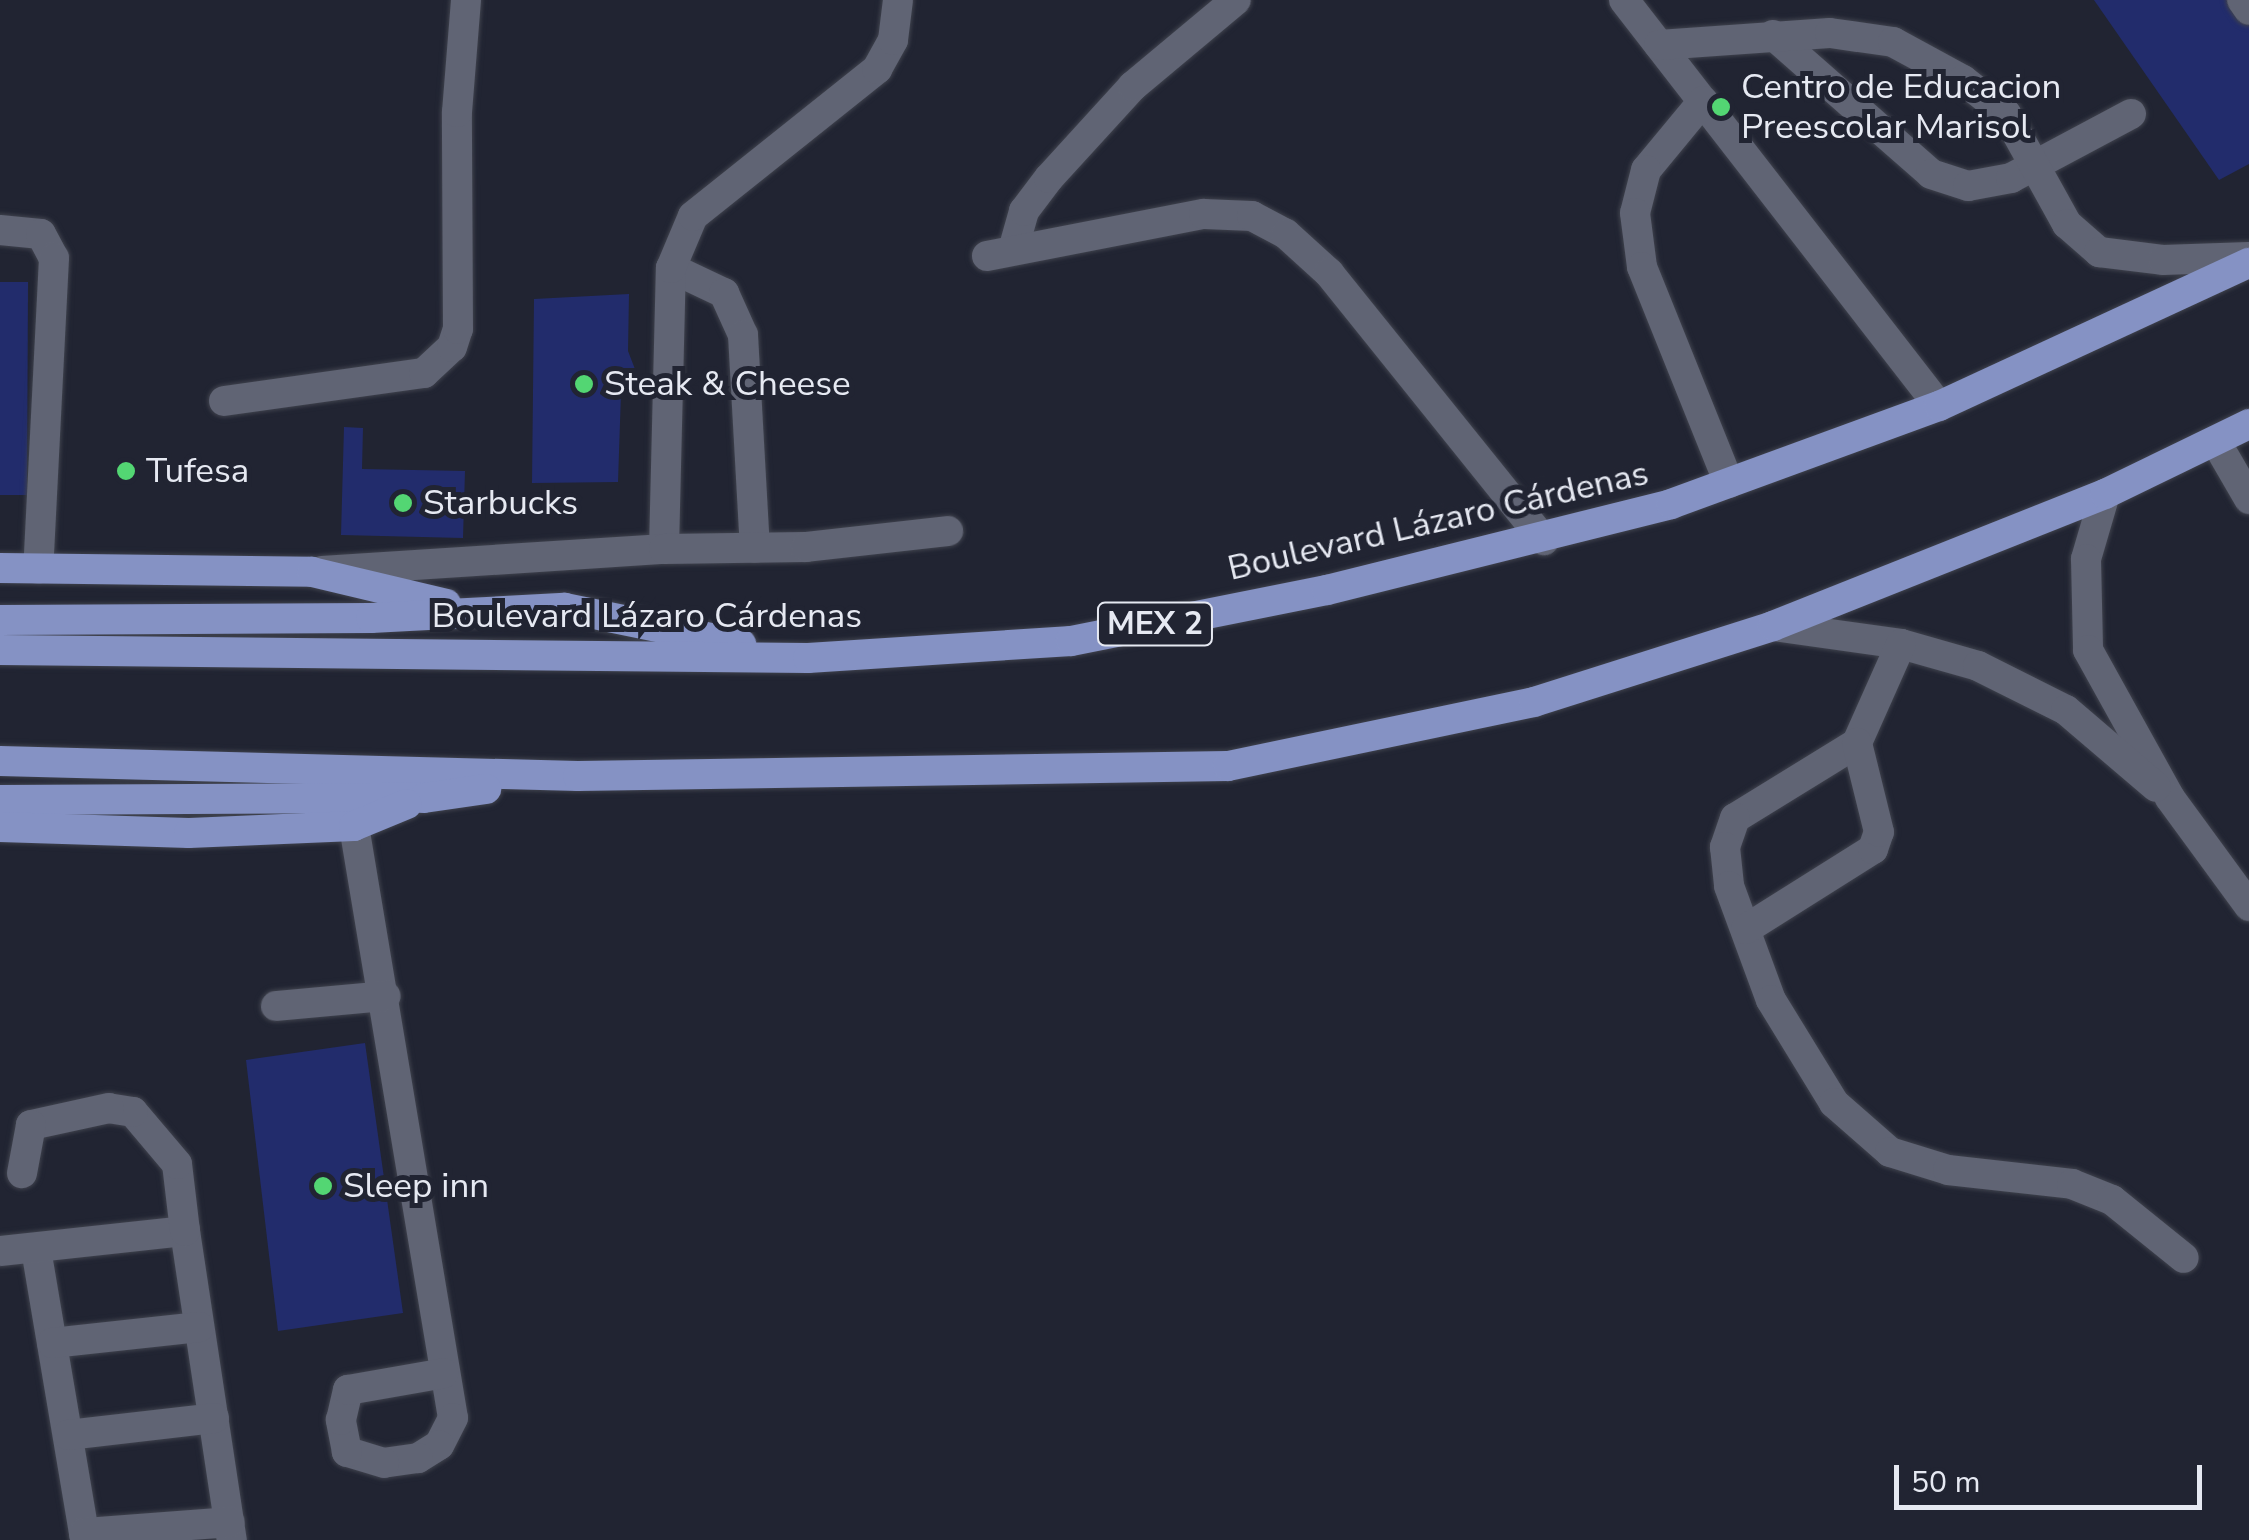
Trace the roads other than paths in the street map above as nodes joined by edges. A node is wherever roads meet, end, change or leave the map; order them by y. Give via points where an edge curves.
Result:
1 (466, 0) edge
2 (898, 0) edge
3 (1236, 0) edge
4 (1624, 0) edge
5 (2242, 0) edge
6 (2249, 10) edge
7 (1772, 35) junction
8 (1659, 45) junction
9 (1703, 101) junction
10 (2130, 114) dead end
11 (2034, 164) junction
12 (0, 230) edge
13 (2249, 260) edge
14 (670, 268) junction
15 (224, 401) dead end
16 (1939, 406) junction
17 (2249, 424) edge
18 (2216, 442) junction
19 (1729, 482) junction
20 (2105, 494) junction
21 (2249, 499) edge
22 (948, 531) dead end
23 (1544, 540) junction
24 (755, 548) junction
25 (664, 550) junction
26 (0, 568) edge
27 (38, 569) junction
28 (312, 572) junction
29 (478, 612) junction
30 (0, 620) edge
31 (1773, 626) junction
32 (1901, 644) junction
33 (0, 650) edge
34 (808, 658) junction
35 (1857, 743) junction
36 (0, 761) edge
37 (578, 776) junction
38 (424, 798) junction
39 (2170, 798) junction
40 (0, 800) edge
41 (354, 826) junction
42 (0, 828) edge
43 (2249, 906) edge
44 (1746, 929) junction
45 (386, 996) junction
46 (276, 1006) dead end
47 (22, 1172) dead end
48 (184, 1231) junction
49 (36, 1249) junction
50 (0, 1251) edge
51 (2184, 1258) dead end
52 (199, 1328) junction
53 (52, 1343) junction
54 (444, 1372) dead end
55 (214, 1418) junction
56 (68, 1435) junction
57 (231, 1531) edge
58 (85, 1536) edge

1 - 15 street via 457,112 458,329 452,347 424,373 330,392
2 - 14 street via 893,40 877,69 692,216
3 - 23 street via 1133,86 1048,178 1000,253 1204,214 1252,216 1286,234 1330,273
4 - 8 street
5 - 6 street
7 - 8 street
7 - 11 street via 1893,42 1963,80 2006,114
7 - 11 street via 1931,174 1991,186
8 - 9 street
9 - 16 street
9 - 19 street via 1646,170 1635,213 1642,268
10 - 11 street
11 - 13 street via 2067,224 2099,252
12 - 27 street via 41,234 54,258
13 - 16 main road, Boulevard Lázaro Cárdenas / MEX 2
14 - 24 street via 724,293 743,334
14 - 25 street
16 - 19 main road, Boulevard Lázaro Cárdenas / MEX 2
17 - 18 main road
18 - 20 main road
18 - 21 street
19 - 23 main road, Boulevard Lázaro Cárdenas / MEX 2
20 - 31 main road
20 - 39 street via 2086,559 2088,650
22 - 24 street
23 - 34 main road, Boulevard Lázaro Cárdenas / MEX 2 via 1071,640
24 - 25 street
25 - 28 street
26 - 27 main road
27 - 28 main road
28 - 29 main road
29 - 30 main road
29 - 34 main road via 565,608
31 - 32 street
31 - 37 main road via 1534,702 1228,766
32 - 35 street
32 - 39 street via 2031,690 2066,710
33 - 34 main road, Boulevard Lázaro Cárdenas / MEX 2
35 - 44 street via 1735,818 1725,847 1729,886
35 - 44 street via 1880,832 1872,849
36 - 37 main road
37 - 38 main road
38 - 40 main road
38 - 41 main road
39 - 43 street
41 - 42 main road via 188,833
41 - 45 street
44 - 51 street via 1771,1000 1834,1104 1890,1152 1948,1170 2072,1184 2112,1200
45 - 46 street
45 - 54 street
47 - 48 street via 31,1125 109,1108 134,1112 177,1164
48 - 49 street
48 - 52 street
49 - 50 street
49 - 53 street
52 - 53 street
52 - 55 street
53 - 56 street
55 - 56 street
55 - 57 street
56 - 58 street
57 - 58 street

